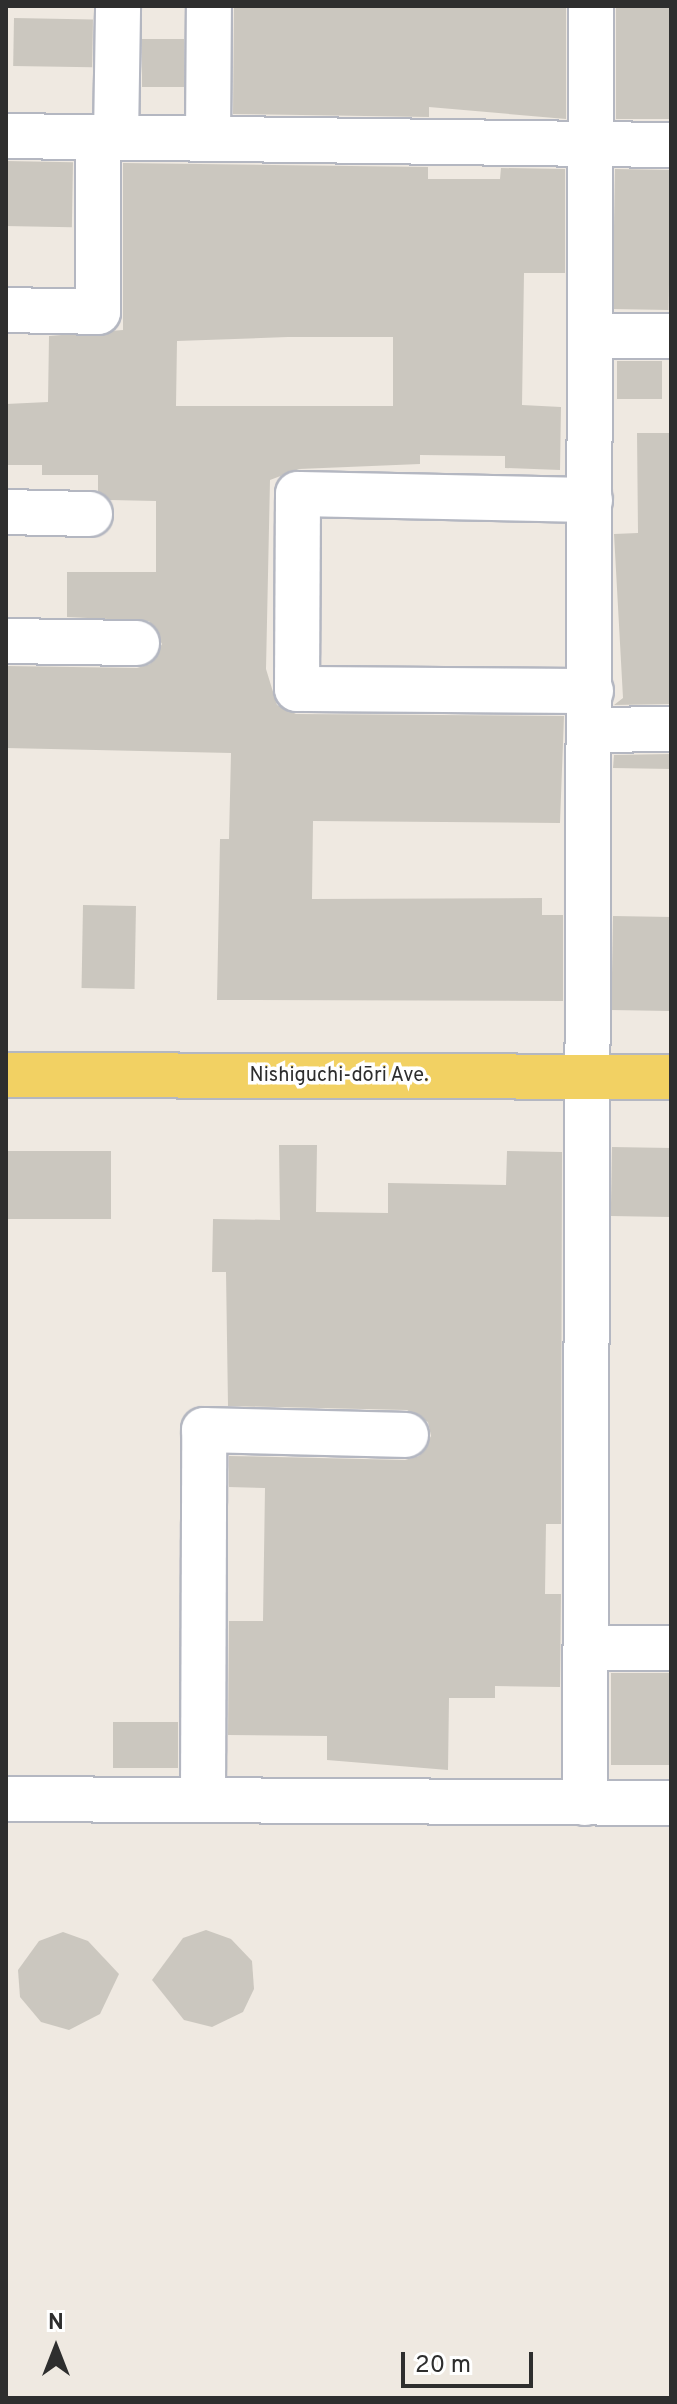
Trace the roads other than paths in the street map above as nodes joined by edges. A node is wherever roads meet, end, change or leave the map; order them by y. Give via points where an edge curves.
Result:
1 (118, 6) edge
2 (209, 6) edge
3 (591, 6) edge
4 (6, 136) edge
5 (107, 138) junction
6 (208, 139) junction
7 (590, 144) junction
8 (671, 145) edge
9 (6, 310) edge
10 (590, 336) junction
11 (671, 336) edge
12 (590, 500) junction
13 (6, 512) edge
14 (90, 514) dead end
15 (6, 641) edge
16 (137, 643) dead end
17 (591, 710) junction
18 (671, 729) edge
19 (6, 1075) edge
20 (588, 1076) junction
21 (671, 1077) edge
22 (406, 1435) dead end
23 (586, 1648) junction
24 (671, 1648) edge
25 (6, 1799) edge
26 (203, 1800) junction
27 (585, 1803) junction
28 (671, 1803) edge

1 - 5 street
2 - 6 street
3 - 7 street
4 - 5 street
5 - 6 street
5 - 9 street via 98,312
6 - 7 street
7 - 8 street
7 - 10 street
10 - 11 street
10 - 12 street
12 - 17 street
12 - 17 street via 298,494 297,689
13 - 14 street
15 - 16 street
17 - 18 street
17 - 20 street
19 - 20 main road, Nishiguchi-dōri Ave.
20 - 21 main road, Nishiguchi-dōri Ave.
20 - 23 street
22 - 26 street via 204,1430
23 - 24 street
23 - 27 street
25 - 26 street
26 - 27 street
27 - 28 street

